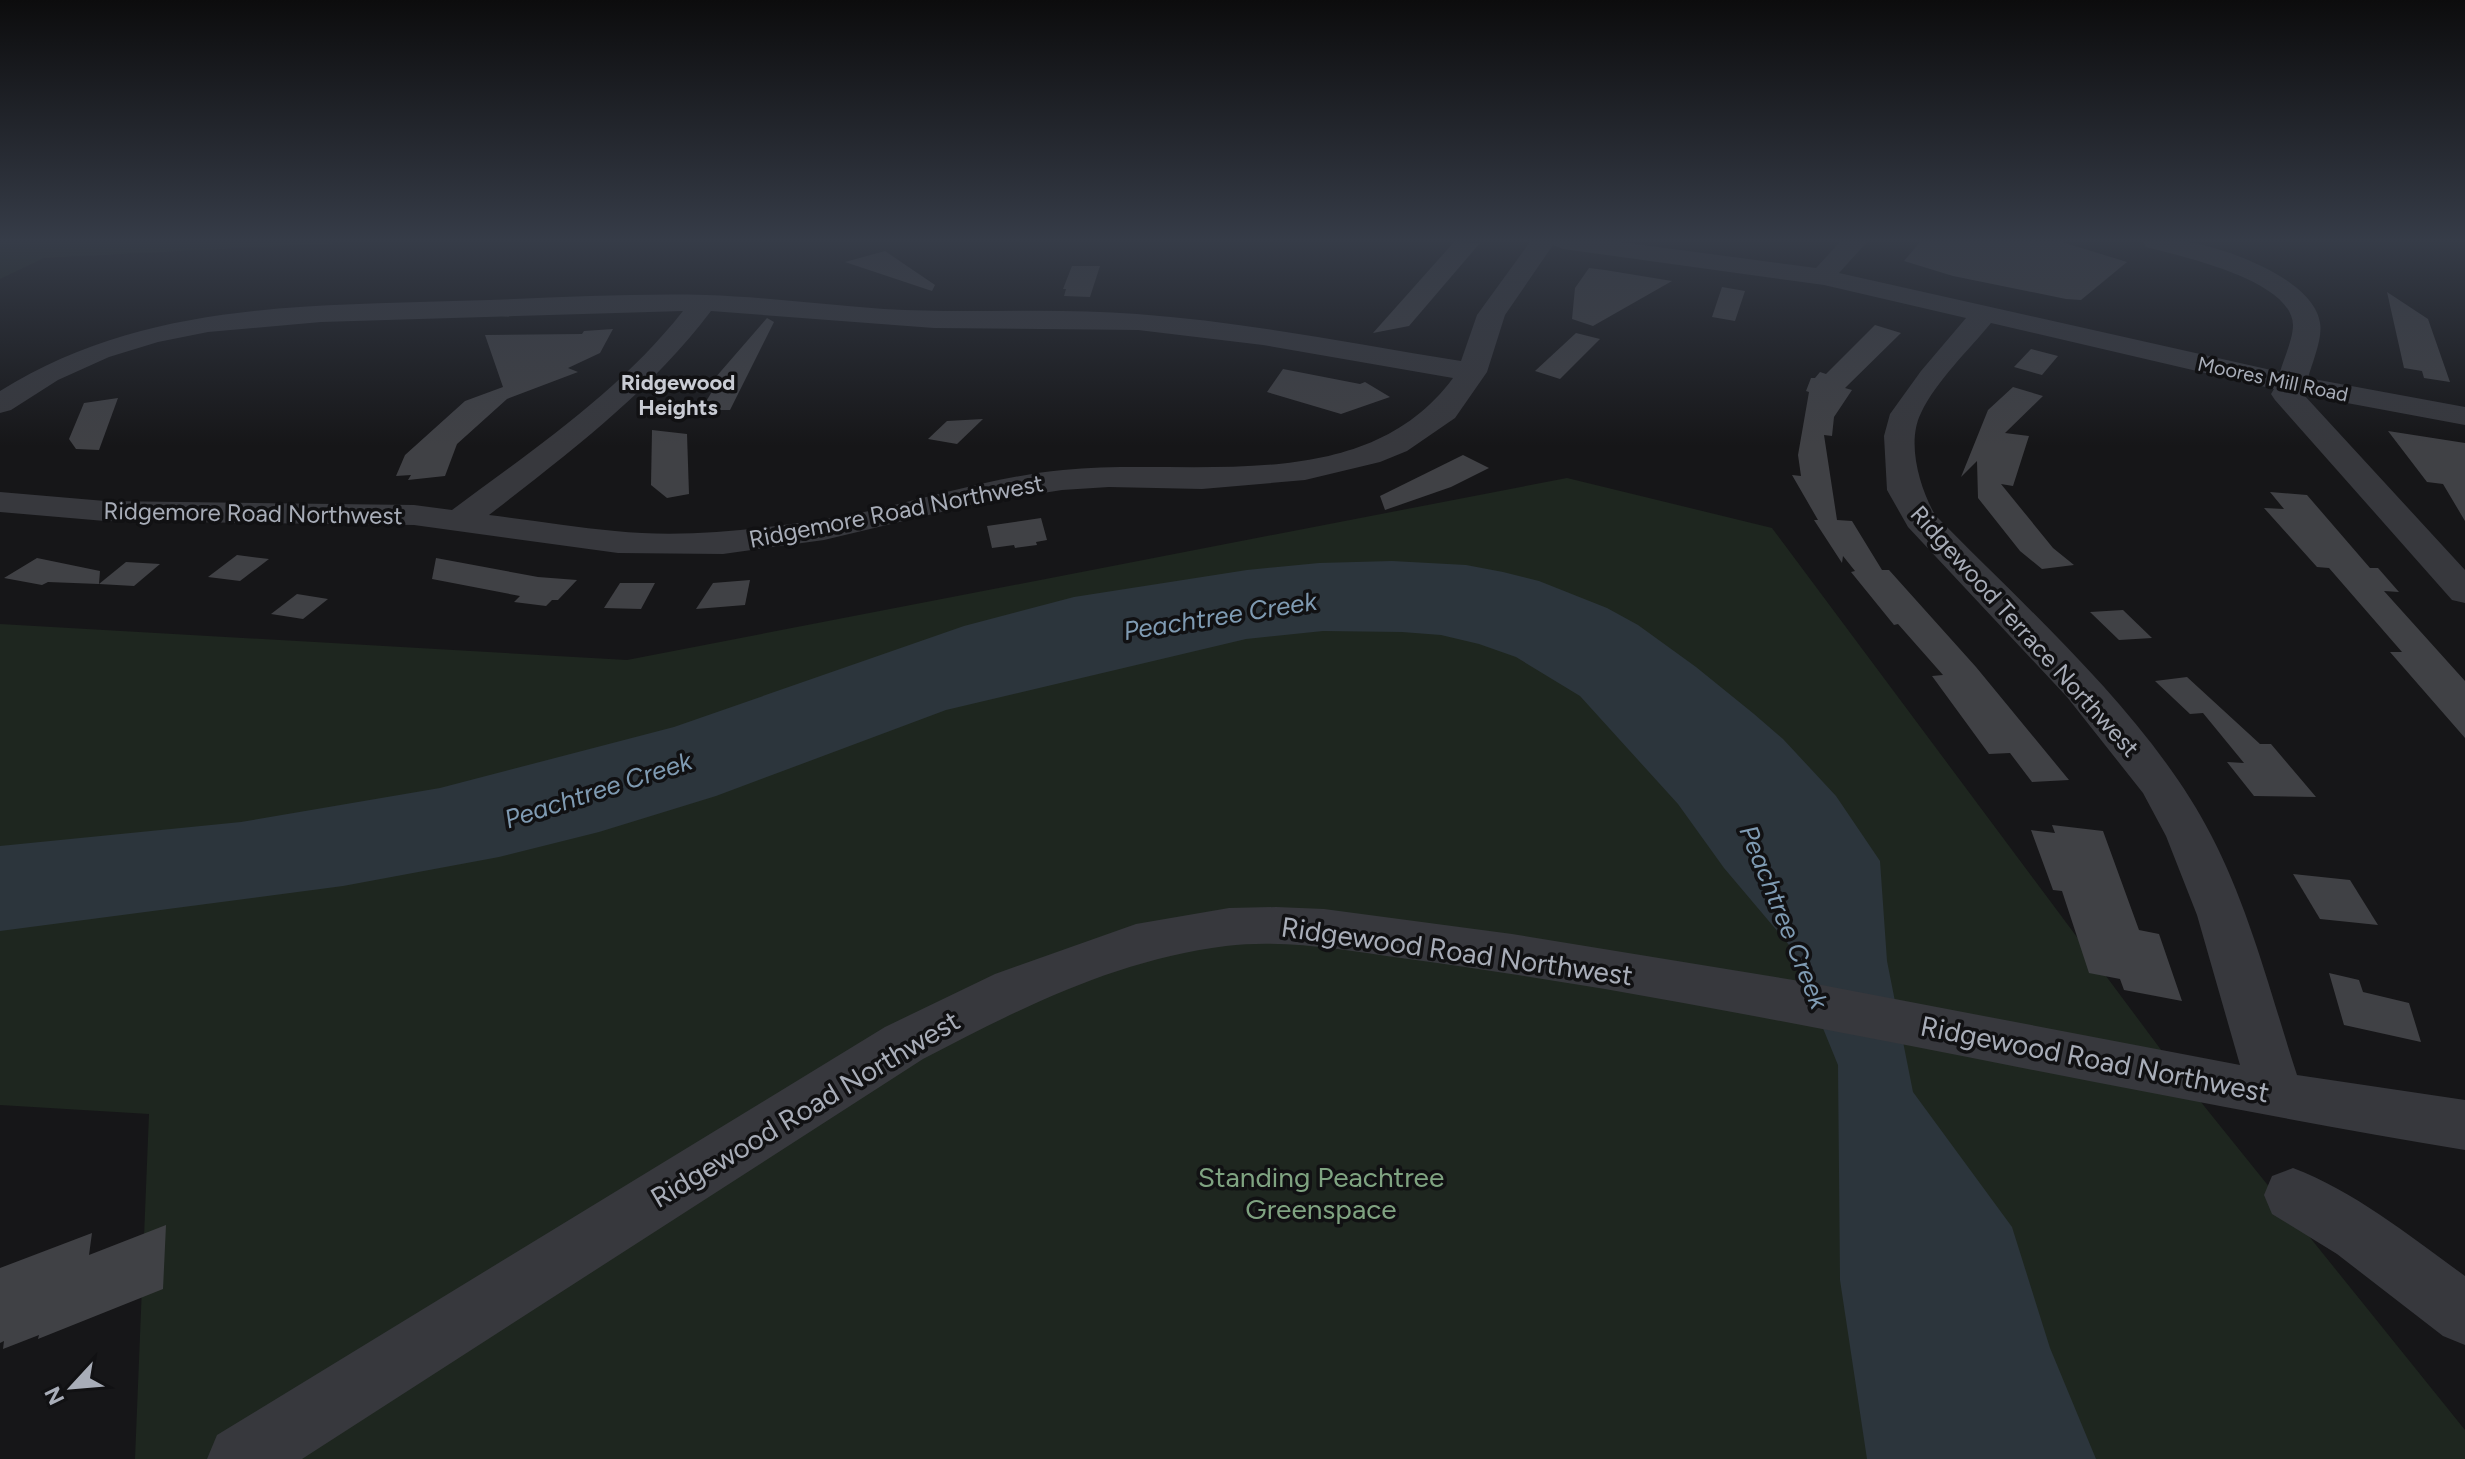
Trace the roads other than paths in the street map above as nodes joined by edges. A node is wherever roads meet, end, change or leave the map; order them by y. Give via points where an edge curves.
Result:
1 (456, 310) edge
2 (698, 310) edge
3 (794, 310) edge
4 (1494, 310) edge
5 (1977, 310) edge
6 (2303, 310) edge
7 (1986, 312) junction
8 (1472, 372) junction
9 (2292, 384) junction
10 (0, 404) edge
11 (2465, 416) edge
12 (0, 502) edge
13 (462, 519) junction
14 (2465, 592) edge
15 (2276, 1095) junction
16 (2465, 1125) edge
17 (2293, 1195) dead end
18 (2465, 1314) edge
19 (241, 1459) edge

1 - 10 street via 284,315 149,336 82,359
2 - 13 street via 676,342 619,396
3 - 8 street via 909,319 1140,322
4 - 8 street, Ridgemore Road Northwest
5 - 7 street, Moores Mill Road
6 - 9 street via 2307,324
7 - 9 street, Moores Mill Road
7 - 15 street, Ridgewood Terrace Northwest via 1905,414 1900,436 1904,490 1920,520 2081,688 2160,785 2189,836 2221,915
8 - 13 street, Ridgemore Road Northwest via 1444,411 1416,433 1369,455 1305,470 1202,479 1062,480 979,493 824,530 723,543 618,542
9 - 11 street, Moores Mill Road
9 - 14 street via 2286,394
12 - 13 street, Ridgemore Road Northwest via 105,511
15 - 16 street, Ridgewood Road Northwest
15 - 19 street, Ridgewood Road Northwest via 1806,1003 1324,928 1229,927 1136,943 1013,988 904,1043
17 - 18 street via 2358,1234

